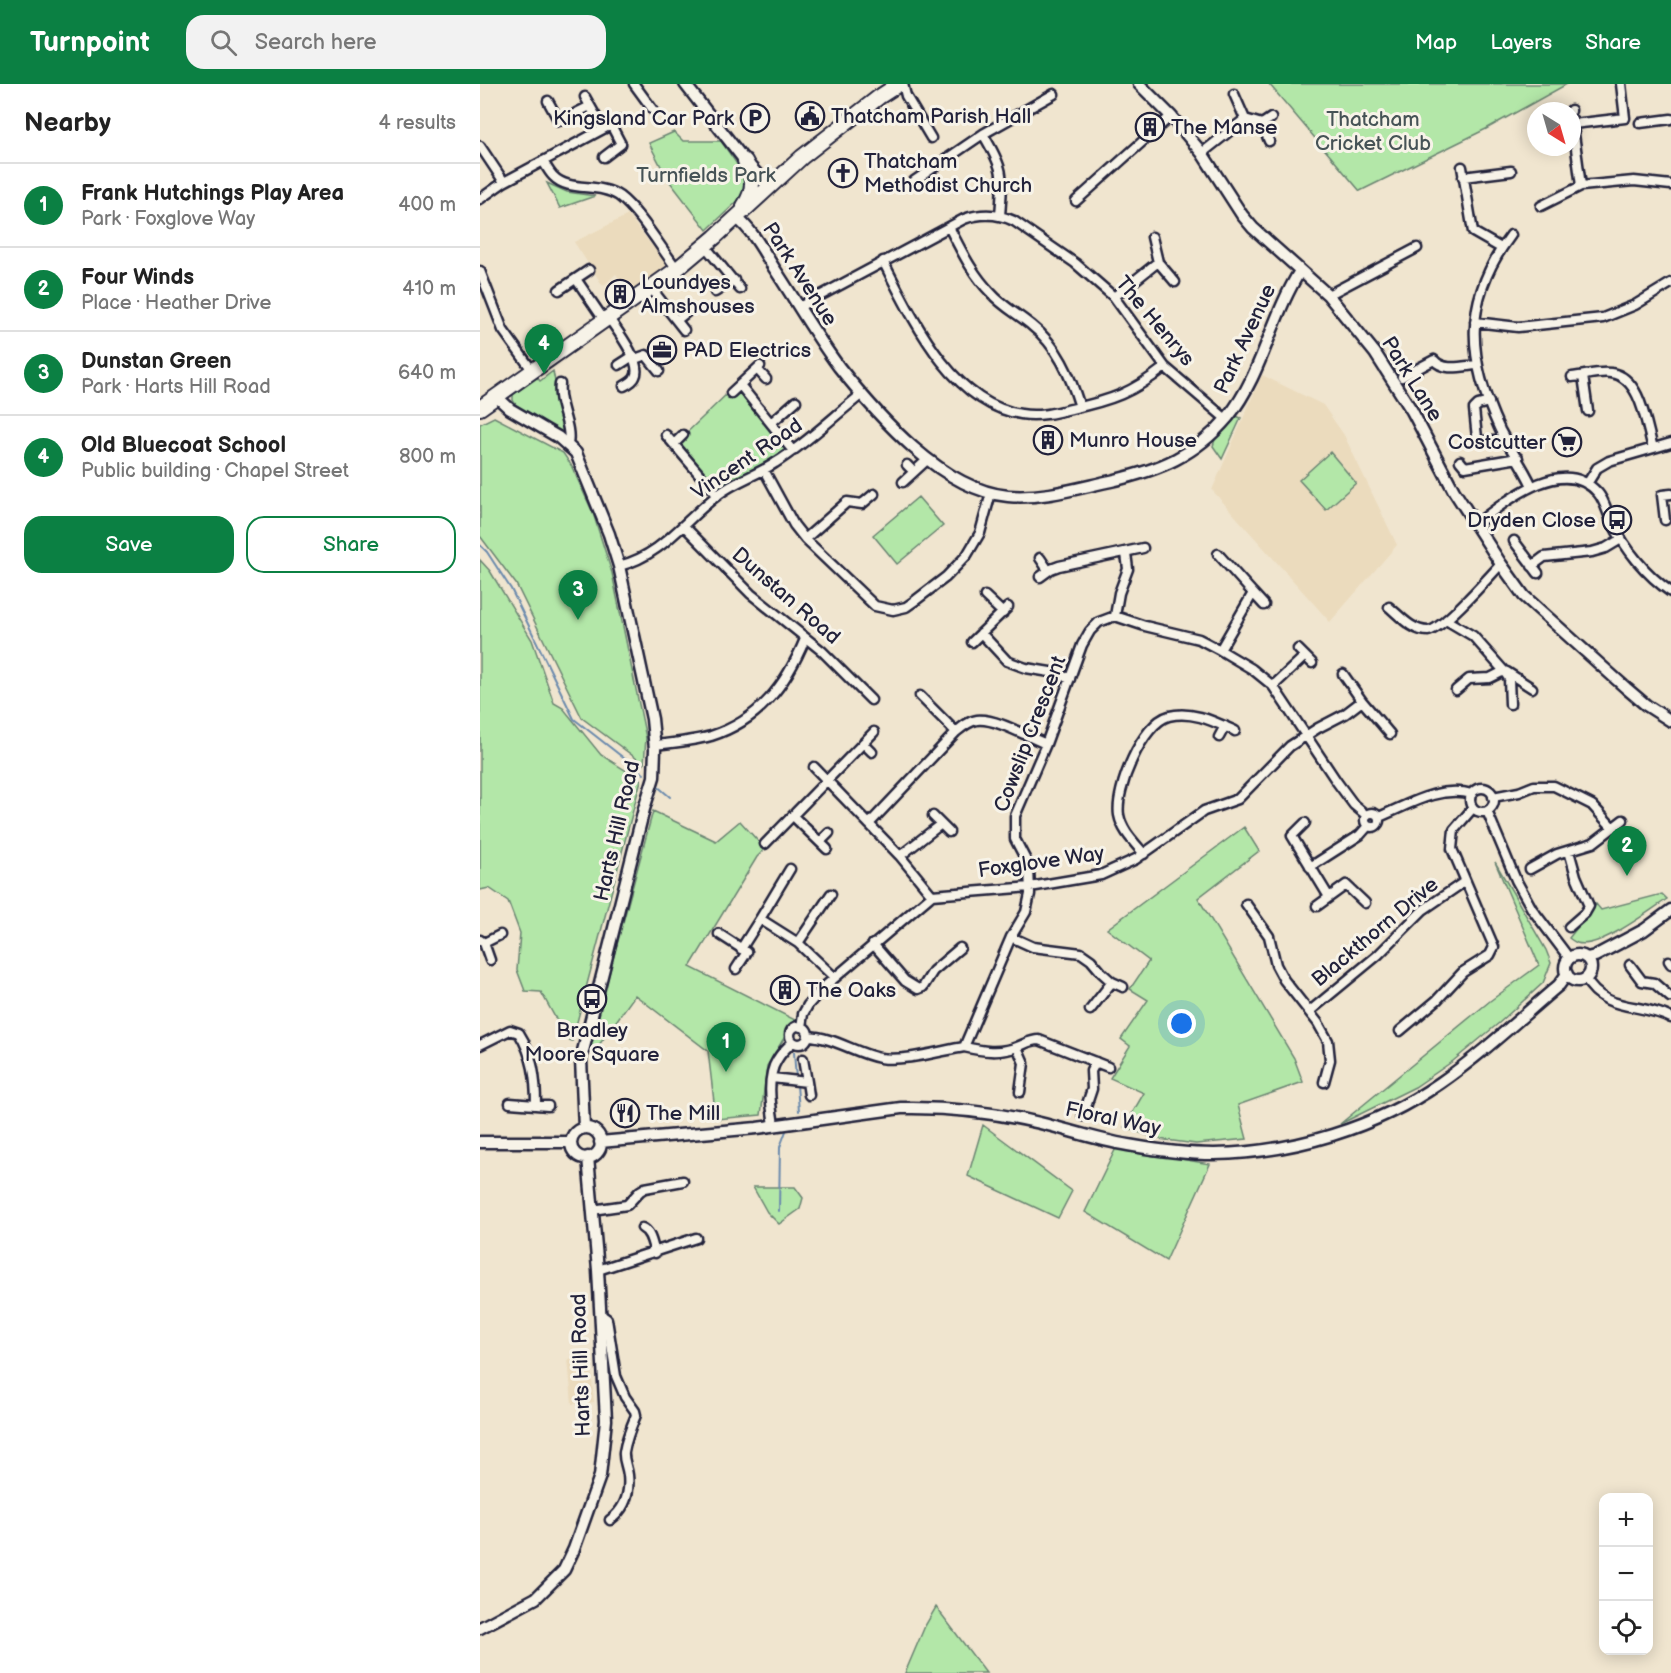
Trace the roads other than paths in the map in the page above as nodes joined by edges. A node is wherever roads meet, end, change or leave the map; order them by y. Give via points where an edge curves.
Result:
1 (634, 84) edge
2 (685, 84) edge
3 (901, 84) edge
4 (1621, 84) edge
5 (1147, 87) edge
6 (1054, 94) dead end
7 (1234, 94) dead end
8 (585, 97) dead end
9 (548, 101) dead end
10 (590, 106) junction
11 (653, 110) dead end
12 (1171, 116) junction
13 (1581, 116) edge
14 (1271, 118) dead end
15 (1245, 119) junction
16 (1671, 119) edge
17 (620, 120) dead end
18 (1640, 123) dead end
19 (1262, 124) junction
20 (607, 127) junction
21 (983, 134) junction
22 (931, 138) dead end
23 (1269, 141) dead end
24 (480, 146) edge
25 (1202, 153) junction
26 (1577, 156) edge
27 (604, 157) dead end
28 (543, 161) junction
29 (745, 161) junction
30 (1462, 167) dead end
31 (1511, 171) dead end
32 (1463, 177) junction
33 (914, 181) dead end
34 (504, 182) junction
35 (1671, 185) edge
36 (1581, 186) junction
37 (769, 187) junction
38 (480, 199) edge
39 (1076, 201) dead end
40 (1541, 206) dead end
41 (738, 216) junction
42 (1000, 216) junction
43 (949, 227) junction
44 (1511, 234) dead end
45 (1152, 237) dead end
46 (705, 246) junction
47 (1418, 248) dead end
48 (1501, 248) junction
49 (884, 261) junction
50 (1158, 262) junction
51 (677, 269) junction
52 (589, 270) dead end
53 (480, 271) edge
54 (1300, 271) junction
55 (576, 279) junction
56 (734, 280) junction
57 (1175, 282) dead end
58 (1671, 283) edge
59 (651, 288) junction
60 (740, 289) dead end
61 (559, 290) dead end
62 (715, 292) dead end
63 (1328, 295) junction
64 (1114, 297) junction
65 (799, 307) junction
66 (687, 312) dead end
67 (606, 319) junction
68 (677, 320) junction
69 (1475, 322) junction
70 (684, 330) dead end
71 (634, 357) junction
72 (619, 365) dead end
73 (1477, 365) junction
74 (1165, 367) junction
75 (532, 370) junction
76 (659, 371) dead end
77 (1583, 376) junction
78 (1402, 377) dead end
79 (1572, 377) dead end
80 (766, 379) dead end
81 (560, 384) dead end
82 (740, 384) junction
83 (624, 386) dead end
84 (731, 393) dead end
85 (862, 394) junction
86 (496, 396) junction
87 (796, 401) dead end
88 (1488, 402) junction
89 (1080, 407) junction
90 (480, 408) edge
91 (1588, 411) dead end
92 (1226, 419) junction
93 (771, 423) junction
94 (1502, 432) junction
95 (666, 435) dead end
96 (683, 435) dead end
97 (1671, 443) edge
98 (568, 444) junction
99 (675, 444) junction
100 (1653, 448) junction
101 (793, 451) junction
102 (928, 459) junction
103 (1518, 459) junction
104 (1460, 461) dead end
105 (907, 465) dead end
106 (764, 470) junction
107 (914, 472) junction
108 (903, 482) dead end
109 (1587, 484) junction
110 (1532, 486) junction
111 (992, 493) junction
112 (874, 494) dead end
113 (1671, 494) edge
114 (717, 495) junction
115 (1665, 520) dead end
116 (1476, 524) junction
117 (684, 526) junction
118 (805, 539) junction
119 (1621, 539) junction
120 (1514, 541) dead end
121 (1143, 548) dead end
122 (1126, 553) junction
123 (1218, 554) dead end
124 (1040, 558) dead end
125 (1501, 564) junction
126 (619, 566) junction
127 (1048, 570) junction
128 (1040, 577) dead end
129 (1671, 592) edge
130 (1252, 593) junction
131 (985, 596) dead end
132 (1264, 605) dead end
133 (1389, 606) dead end
134 (1115, 616) junction
135 (1446, 620) junction
136 (981, 633) junction
137 (805, 639) junction
138 (972, 642) dead end
139 (1298, 649) dead end
140 (1220, 650) junction
141 (1504, 671) junction
142 (1343, 674) dead end
143 (1070, 679) junction
144 (1273, 686) junction
145 (1532, 688) dead end
146 (1456, 690) dead end
147 (920, 696) dead end
148 (866, 698) dead end
149 (1362, 701) junction
150 (1510, 704) dead end
151 (1671, 721) edge
152 (1225, 726) junction
153 (1235, 731) dead end
154 (874, 732) dead end
155 (956, 732) junction
156 (1390, 734) dead end
157 (1307, 736) junction
158 (1219, 737) dead end
159 (863, 743) junction
160 (1046, 744) junction
161 (655, 745) junction
162 (872, 752) dead end
163 (814, 766) dead end
164 (827, 780) junction
165 (1472, 794) junction
166 (1493, 797) junction
167 (1473, 808) junction
168 (1487, 810) junction
169 (1366, 815) junction
170 (793, 816) junction
171 (933, 816) dead end
172 (1378, 817) junction
173 (1623, 820) dead end
174 (1305, 823) dead end
175 (869, 824) junction
176 (941, 824) junction
177 (1368, 826) junction
178 (1612, 828) junction
179 (949, 832) dead end
180 (830, 833) dead end
181 (820, 842) junction
182 (765, 844) dead end
183 (827, 849) dead end
184 (1569, 851) junction
185 (1144, 854) junction
186 (900, 856) junction
187 (1310, 867) junction
188 (790, 869) dead end
189 (1530, 869) dead end
190 (1464, 882) junction
191 (1030, 886) junction
192 (831, 894) dead end
193 (932, 894) junction
194 (1329, 897) junction
195 (1365, 903) dead end
196 (1246, 904) dead end
197 (1317, 906) dead end
198 (1671, 910) edge
199 (760, 919) junction
200 (1569, 927) dead end
201 (719, 934) dead end
202 (500, 935) dead end
203 (1011, 937) junction
204 (482, 942) edge
205 (798, 943) junction
206 (873, 944) junction
207 (960, 948) dead end
208 (741, 949) junction
209 (950, 956) junction
210 (1569, 958) junction
211 (1587, 958) junction
212 (490, 960) dead end
213 (957, 965) dead end
214 (1630, 965) dead end
215 (736, 969) dead end
216 (1566, 974) junction
217 (834, 977) junction
218 (1585, 978) junction
219 (1112, 982) junction
220 (1123, 987) dead end
221 (1671, 997) edge
222 (1090, 1010) dead end
223 (1310, 1011) junction
224 (1662, 1014) junction
225 (1671, 1018) edge
226 (801, 1027) junction
227 (1400, 1031) dead end
228 (808, 1036) junction
229 (793, 1042) junction
230 (480, 1045) edge
231 (964, 1047) junction
232 (1017, 1047) junction
233 (803, 1059) dead end
234 (1096, 1062) junction
235 (1108, 1067) dead end
236 (772, 1078) junction
237 (801, 1081) junction
238 (1324, 1082) dead end
239 (1020, 1092) dead end
240 (809, 1095) dead end
241 (510, 1103) dead end
242 (536, 1105) junction
243 (548, 1106) dead end
244 (1083, 1116) dead end
245 (774, 1125) junction
246 (584, 1128) junction
247 (480, 1142) edge
248 (571, 1142) junction
249 (600, 1142) junction
250 (588, 1157) junction
251 (683, 1181) dead end
252 (592, 1210) junction
253 (642, 1228) dead end
254 (696, 1238) dead end
255 (655, 1253) junction
256 (598, 1270) junction
257 (600, 1314) junction
258 (610, 1520) dead end
259 (480, 1628) edge

1 - 11 street
2 - 29 street
3 - 22 street
3 - 37 main road via 802,157
4 - 13 street via 1625,118
5 - 12 street, Park Lane
6 - 21 street
7 - 15 street
8 - 10 street
9 - 10 street via 559,121
10 - 20 street
12 - 25 street, Park Lane
12 - 39 street
14 - 19 street
15 - 19 street
15 - 25 street
16 - 18 street
17 - 20 street
19 - 23 street
20 - 27 street via 621,144
20 - 28 street
21 - 33 street
21 - 42 street via 1002,170
24 - 34 street
25 - 54 street, Park Lane via 1242,215
26 - 36 street
28 - 34 street
28 - 51 street via 560,182 602,189 623,200
29 - 37 street
29 - 41 main road via 752,185 750,197
30 - 32 street
31 - 32 street
32 - 48 street via 1473,231
34 - 38 street
35 - 36 street via 1634,181
36 - 40 street
37 - 41 main road
41 - 46 main road
41 - 65 street, Park Avenue
42 - 43 street, The Henrys via 978,215
42 - 64 street, The Henrys via 1014,221 1076,263
43 - 49 street, The Henrys
43 - 89 street via 982,284 1055,350 1069,374
44 - 48 street
45 - 50 street
46 - 51 main road
46 - 56 street
47 - 63 street
48 - 69 street via 1483,281
49 - 65 street, The Henrys
49 - 89 street via 930,345 975,395 995,407 1020,414
50 - 57 street
50 - 64 street
51 - 59 main road
52 - 55 street
53 - 75 street via 503,330
54 - 63 street, Park Lane
54 - 92 street, Park Avenue via 1248,386
55 - 61 street
55 - 67 street
56 - 60 street
56 - 62 street
58 - 69 street via 1635,305 1603,318 1518,327
59 - 67 main road
59 - 68 street
63 - 116 street, Park Lane via 1396,384
64 - 74 street, The Henrys
65 - 85 street, Park Avenue
66 - 68 street
67 - 71 street
67 - 75 main road
68 - 70 street
69 - 73 street
71 - 72 street
71 - 76 street via 646,355
71 - 83 street via 635,378
73 - 78 street via 1445,367 1434,360
73 - 88 street
74 - 89 street via 1123,395
74 - 92 street, The Henrys
75 - 86 main road
77 - 79 street
77 - 91 street
77 - 100 street via 1612,373 1634,387
80 - 82 street via 758,368
81 - 98 street, Harts Hill Road
82 - 84 street
82 - 93 street
85 - 101 street, Vincent Road
85 - 102 street, Park Avenue
86 - 90 main road
86 - 98 street, Harts Hill Road via 510,409
87 - 93 street
88 - 94 street
88 - 94 street via 1474,409 1477,438 1497,441
92 - 111 street, Park Avenue via 1191,452 1150,472 1042,495
93 - 101 street
94 - 103 street
95 - 99 street
96 - 99 street
97 - 100 street
98 - 126 street, Harts Hill Road via 588,480
99 - 114 street
100 - 109 street via 1609,461 1598,468
101 - 106 street, Vincent Road
102 - 107 street
102 - 111 street, Park Avenue via 960,481
103 - 104 street via 1466,467
103 - 110 street
105 - 107 street
106 - 114 street, Vincent Road
106 - 118 street
107 - 108 street
109 - 110 street via 1566,477
109 - 119 street via 1600,495
110 - 116 street
111 - 118 street via 980,533 967,555 943,579 899,610 875,606
112 - 118 street via 862,504 847,502
113 - 115 street via 1662,495
114 - 117 street, Vincent Road
116 - 125 street, Park Lane
117 - 126 street, Vincent Road via 645,556
117 - 137 street, Dunstan Road via 751,594
119 - 120 street via 1606,548 1550,560 1535,570
119 - 129 street via 1645,569
121 - 122 street
122 - 127 street
122 - 134 street via 1128,569
123 - 130 street
124 - 127 street
125 - 135 street
125 - 151 street, Park Lane via 1524,596 1626,688
126 - 161 street, Harts Hill Road
127 - 128 street
130 - 132 street
130 - 140 street
131 - 136 street via 1006,610
133 - 135 street via 1420,630 1433,630
134 - 140 street via 1199,639
134 - 143 street, Cowslip Crescent via 1099,622 1090,631
135 - 141 street via 1468,632
136 - 138 street
136 - 143 street via 1007,661
137 - 148 street, Dunstan Road via 839,666
137 - 161 street via 788,676 750,717 709,736
139 - 144 street via 1308,659
140 - 144 street
141 - 145 street
141 - 146 street via 1490,678 1469,679
141 - 150 street via 1509,679
142 - 149 street
143 - 160 street, Cowslip Crescent
144 - 157 street
147 - 155 street
149 - 156 street
149 - 157 street, Foxglove Way
152 - 153 street
152 - 158 street
152 - 185 street via 1204,718 1171,715 1147,732 1134,756 1119,801 1121,823
154 - 159 street
155 - 160 street via 972,722 986,720
155 - 175 street
157 - 169 street via 1354,805
157 - 185 street, Foxglove Way via 1290,746 1238,799 1204,811
159 - 162 street
159 - 164 street
160 - 191 street, Cowslip Crescent via 1014,824 1018,846 1029,866
161 - 246 street, Harts Hill Road via 654,777 581,1059
163 - 164 street
164 - 170 street
164 - 175 street
165 - 166 street via 1483,789
165 - 167 street
165 - 172 street via 1441,793
166 - 168 street via 1493,805
166 - 178 street via 1534,786 1554,786 1592,805
167 - 168 street
167 - 190 street via 1458,825 1452,842
168 - 210 street via 1532,909
169 - 172 street via 1373,813
169 - 177 street via 1364,822
170 - 181 street
170 - 182 street
171 - 176 street
172 - 177 street via 1376,826
173 - 178 street
174 - 187 street via 1292,836
175 - 186 street
176 - 179 street
176 - 186 street
177 - 187 street
178 - 184 street via 1593,843
180 - 181 street
181 - 183 street
184 - 189 street
184 - 200 street via 1589,906
185 - 191 street, Foxglove Way via 1101,875
186 - 193 street
187 - 194 street
188 - 199 street
190 - 223 street, Blackthorn Drive via 1423,910 1378,955
190 - 227 street via 1494,943 1493,952 1464,972
191 - 193 street, Foxglove Way
191 - 203 street, Cowslip Crescent via 1026,912
192 - 205 street
193 - 206 street
194 - 195 street via 1346,885
194 - 197 street
196 - 223 street, Blackthorn Drive via 1269,936 1284,980
198 - 211 street via 1644,930
199 - 205 street
199 - 208 street
201 - 208 street
202 - 204 street
203 - 219 street via 1040,949 1081,953
203 - 231 street, Cowslip Crescent
204 - 212 street
205 - 217 street
206 - 209 street via 905,981 918,989
206 - 217 street
207 - 209 street
208 - 215 street via 747,952
209 - 213 street
210 - 211 street
210 - 216 street
211 - 218 street via 1591,968
214 - 221 street via 1642,981 1654,983
216 - 218 street via 1573,980
216 - 245 street, Floral Way via 1559,985 1506,1031 1439,1084 1373,1119 1305,1142 1219,1154 1181,1152 1125,1145 999,1114 922,1108
217 - 226 street via 808,1005
218 - 224 street via 1613,1003
219 - 220 street
219 - 222 street
221 - 224 street
223 - 238 street, Blackthorn Drive via 1328,1041 1330,1060
224 - 225 street
226 - 228 street
226 - 229 street via 790,1032
228 - 229 street via 801,1044
228 - 231 street via 829,1039 883,1058
229 - 236 street via 777,1059
230 - 242 street via 510,1030 519,1033 533,1067
231 - 232 street via 985,1052
232 - 234 street via 1039,1040
232 - 239 street via 1024,1063
233 - 237 street
234 - 235 street
234 - 244 street
236 - 237 street
236 - 245 street
237 - 240 street
241 - 242 street
242 - 243 street
245 - 249 street, Floral Way
246 - 248 street via 574,1134
246 - 249 street via 593,1130
247 - 248 street
248 - 250 street via 576,1154
249 - 250 street via 596,1154
250 - 252 street, Harts Hill Road
251 - 252 street via 645,1188 627,1205
252 - 256 street, Harts Hill Road
253 - 255 street via 650,1236
254 - 255 street
255 - 256 street
256 - 257 street, Harts Hill Road
257 - 258 street via 607,1319 616,1376 636,1416 624,1452 628,1475 625,1503
257 - 259 street, Harts Hill Road via 606,1420 600,1476 574,1549 564,1570 536,1598

